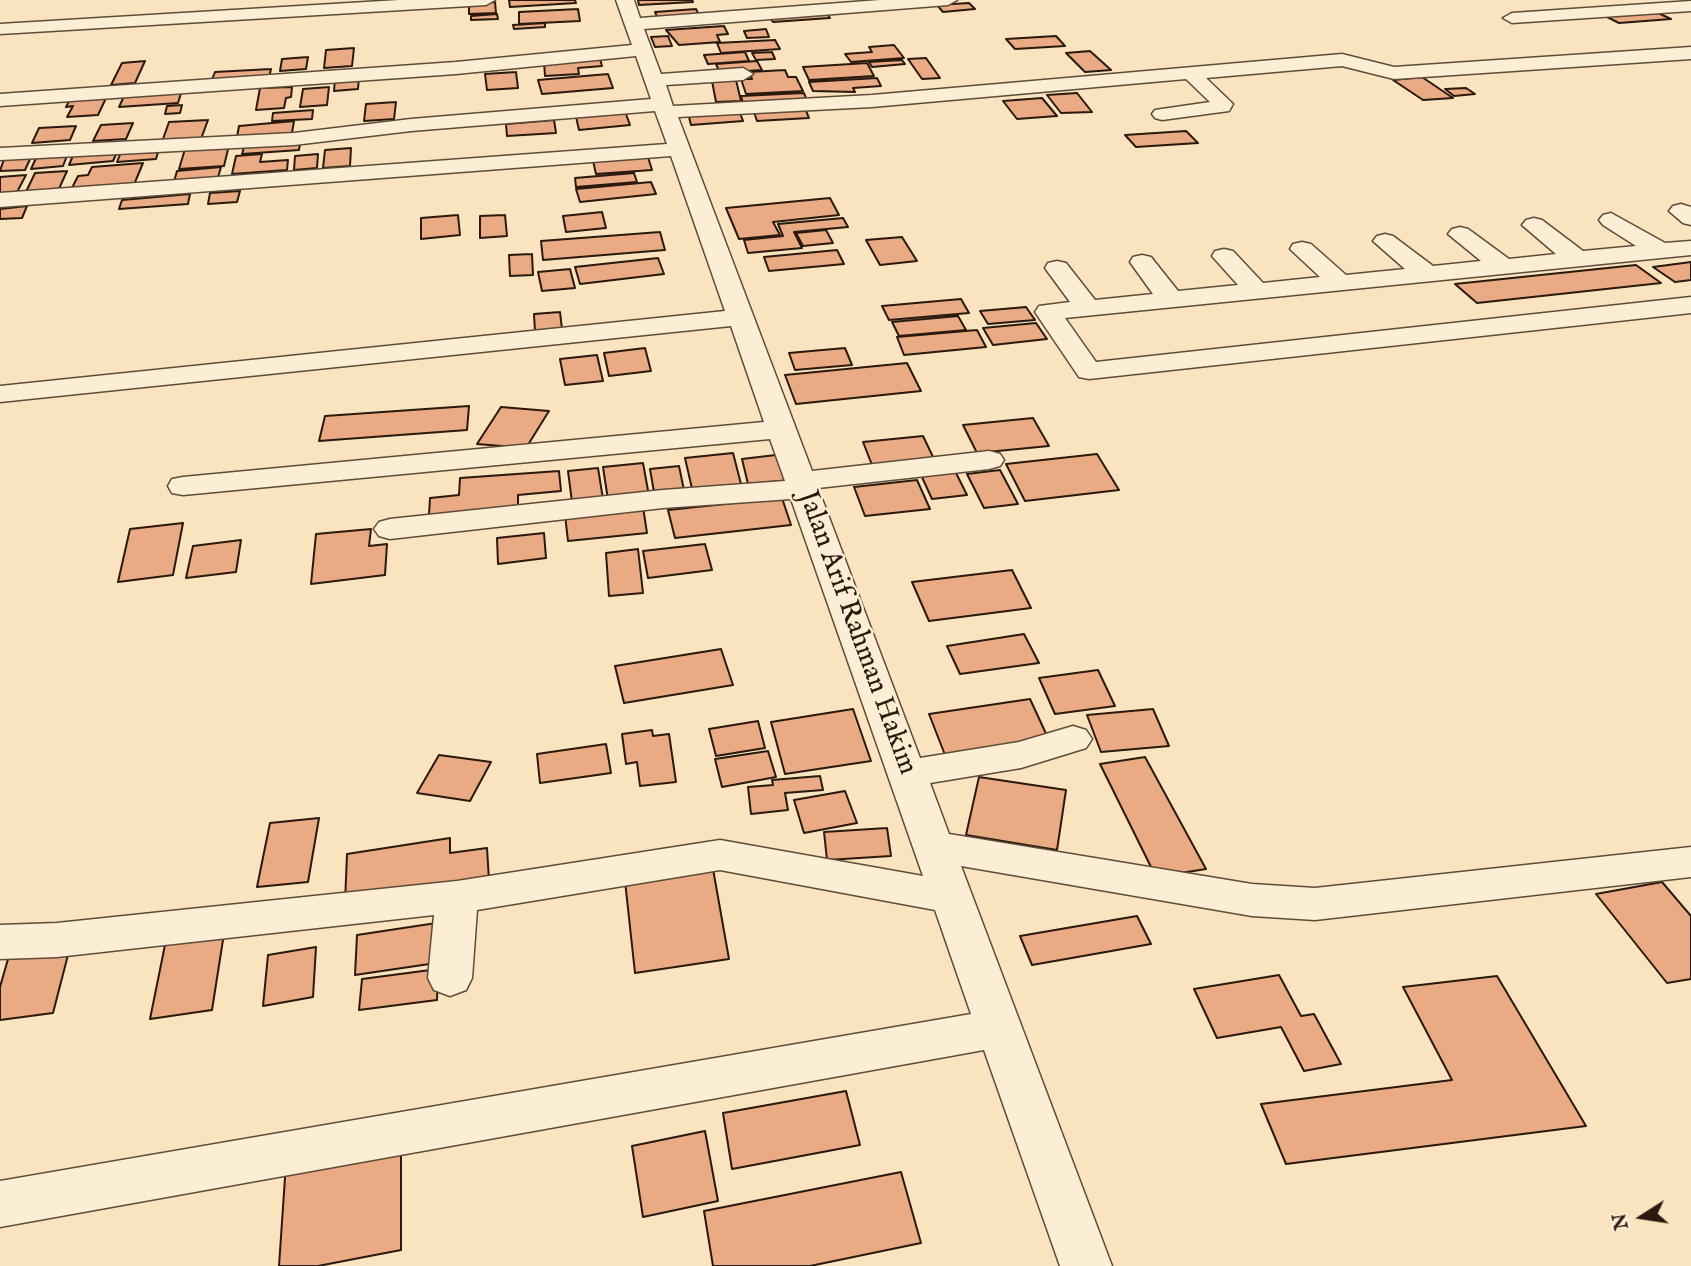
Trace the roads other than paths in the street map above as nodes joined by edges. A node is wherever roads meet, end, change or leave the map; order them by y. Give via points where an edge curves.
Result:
1 (486, 0) edge
2 (948, 0) edge
3 (735, 5) dead end
4 (1691, 6) edge
5 (1512, 18) dead end
6 (633, 22) edge
7 (0, 29) edge
8 (1691, 53) edge
9 (1188, 71) junction
10 (743, 74) dead end
11 (661, 99) junction
12 (0, 100) edge
13 (1162, 114) dead end
14 (680, 149) junction
15 (0, 154) edge
16 (0, 200) edge
17 (1611, 220) dead end
18 (1534, 225) dead end
19 (1460, 234) dead end
20 (1385, 241) dead end
21 (1691, 248) edge
22 (1302, 249) dead end
23 (1661, 251) junction
24 (1224, 256) dead end
25 (1578, 259) junction
26 (1142, 262) dead end
27 (1504, 267) junction
28 (1057, 268) dead end
29 (1427, 274) junction
30 (1341, 283) junction
31 (1257, 291) junction
32 (1171, 300) junction
33 (1691, 305) edge
34 (1088, 308) junction
35 (741, 317) junction
36 (0, 394) edge
37 (782, 429) junction
38 (989, 460) dead end
39 (183, 485) dead end
40 (802, 485) junction
41 (390, 529) dead end
42 (1073, 739) dead end
43 (907, 773) junction
44 (1691, 862) edge
45 (942, 870) junction
46 (457, 897) junction
47 (0, 942) edge
48 (450, 978) dead end
49 (1000, 1028) junction
50 (0, 1204) edge
51 (1086, 1266) edge

1 - 7 street
2 - 6 street
3 - 6 street
4 - 5 street
6 - 11 street, Jalan Arif Rahman Hakim
6 - 12 street via 456,68
8 - 9 street via 1394,73 1342,60
9 - 11 street via 872,101
9 - 13 street via 1222,107
10 - 11 street
11 - 14 street, Jalan Arif Rahman Hakim
11 - 15 street via 304,138
14 - 16 street
14 - 35 street, Jalan Arif Rahman Hakim
17 - 23 street
18 - 25 street
19 - 27 street
20 - 29 street
21 - 23 street
22 - 30 street
23 - 25 street
24 - 31 street
25 - 27 street
26 - 32 street
27 - 29 street
28 - 34 street
29 - 30 street
30 - 31 street
31 - 32 street
32 - 34 street
33 - 34 street via 1089,372 1048,312
35 - 36 street
35 - 37 street, Jalan Arif Rahman Hakim
37 - 39 street
37 - 40 street, Jalan Arif Rahman Hakim
38 - 40 street
40 - 41 street
40 - 43 street, Jalan Arif Rahman Hakim
42 - 43 street via 1021,755
43 - 45 street, Jalan Arif Rahman Hakim
44 - 45 street via 1315,904
45 - 46 street via 720,855
45 - 49 street, Jalan Arif Rahman Hakim
46 - 47 street via 57,940
46 - 48 street
49 - 50 street
49 - 51 street, Jalan Arif Rahman Hakim

